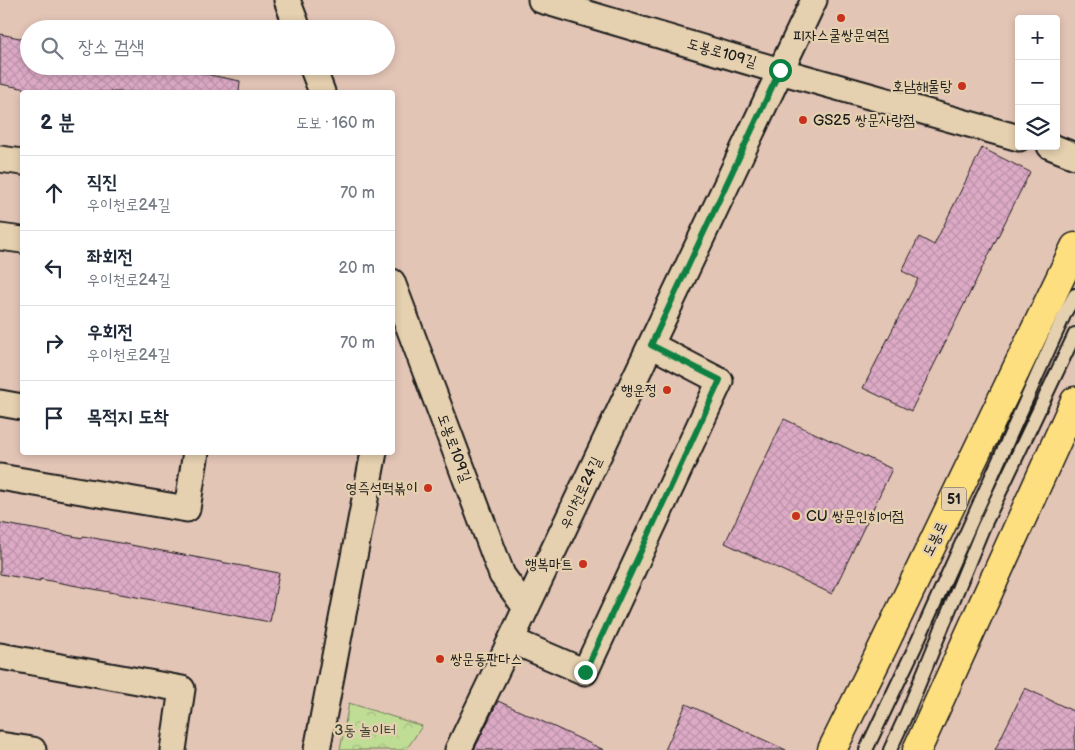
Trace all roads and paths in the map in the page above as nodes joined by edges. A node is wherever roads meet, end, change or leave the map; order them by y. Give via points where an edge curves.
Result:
1 (288, 0) edge
2 (541, 0) edge
3 (814, 0) edge
4 (295, 20) edge
5 (780, 70) junction
6 (315, 75) edge
7 (321, 90) edge
8 (1015, 137) edge
9 (1060, 150) edge
10 (1075, 156) edge
11 (0, 159) edge
12 (20, 162) edge
13 (0, 237) edge
14 (20, 240) edge
15 (1075, 247) edge
16 (395, 290) edge
17 (1075, 295) edge
18 (1075, 334) edge
19 (651, 345) junction
20 (1075, 401) edge
21 (0, 403) edge
22 (20, 407) edge
23 (196, 455) edge
24 (373, 455) edge
25 (0, 477) edge
26 (526, 608) junction
27 (511, 640) junction
28 (0, 656) edge
29 (0, 745) edge
30 (32, 750) edge
31 (173, 750) edge
32 (318, 750) edge
33 (458, 750) edge
34 (832, 750) edge
35 (866, 750) edge
36 (890, 750) edge
37 (917, 750) edge

1 - 4 street
2 - 5 street, 도봉로109길
3 - 5 street, 우이천로24길
5 - 8 street, 도봉로109길
5 - 19 street, 우이천로24길
6 - 7 street
9 - 10 street
11 - 12 street
13 - 14 street
15 - 34 main road, 도봉로 / 51
16 - 26 street, 도봉로109길 via 502,576
17 - 35 lane
18 - 36 lane via 983,528
19 - 26 street, 우이천로24길
19 - 27 street via 720,380 585,672
20 - 37 main road
21 - 22 street
23 - 25 street via 187,509
24 - 32 street
26 - 27 street, 우이천로24길
27 - 33 street, 우이천로24길
28 - 31 street via 182,689
29 - 30 street

